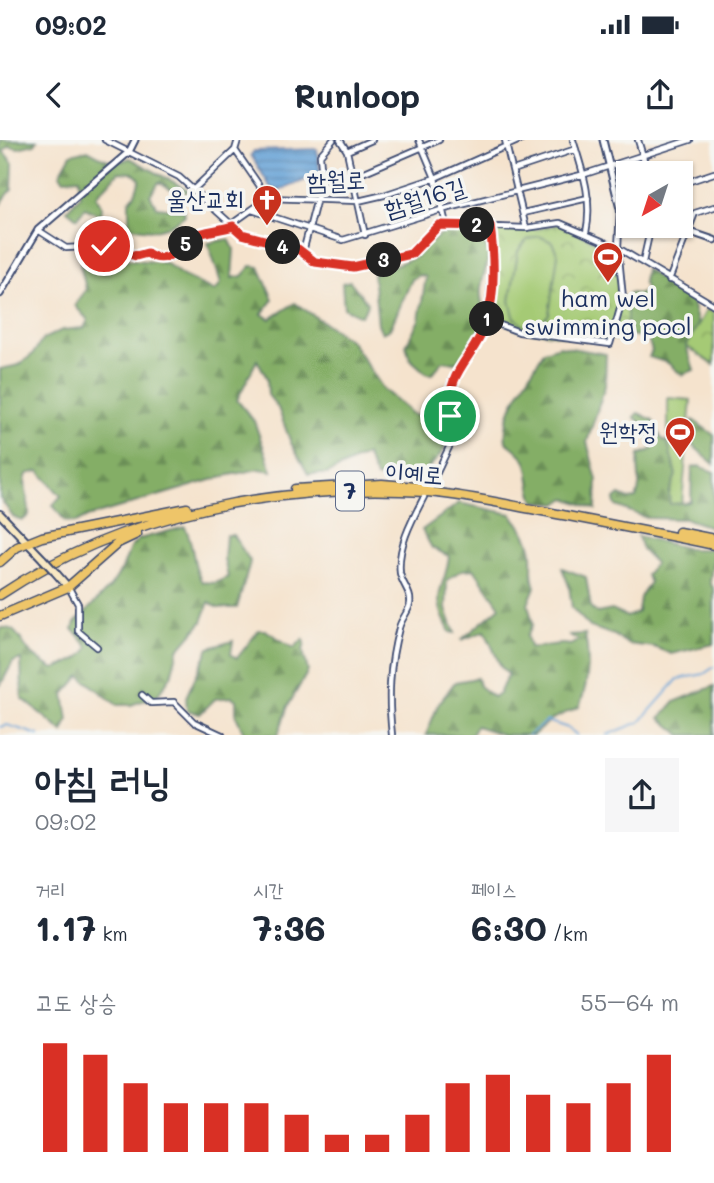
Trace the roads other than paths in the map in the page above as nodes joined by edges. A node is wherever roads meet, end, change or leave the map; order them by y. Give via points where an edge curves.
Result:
1 (105, 140) edge
2 (135, 140) edge
3 (237, 140) edge
4 (333, 140) edge
5 (340, 140) edge
6 (372, 140) edge
7 (419, 140) edge
8 (439, 140) edge
9 (520, 140) edge
10 (573, 140) edge
11 (603, 140) edge
12 (639, 140) edge
13 (690, 140) edge
14 (506, 143) edge
15 (422, 147) junction
16 (576, 149) junction
17 (235, 150) junction
18 (347, 151) junction
19 (128, 152) junction
20 (643, 156) junction
21 (644, 161) edge
22 (610, 166) junction
23 (513, 170) junction
24 (714, 173) edge
25 (585, 174) junction
26 (353, 177) junction
27 (435, 178) junction
28 (693, 180) edge
29 (194, 189) junction
30 (518, 190) junction
31 (616, 192) edge
32 (268, 198) junction
33 (588, 198) junction
34 (316, 201) junction
35 (358, 201) junction
36 (714, 207) edge
37 (252, 210) junction
38 (441, 210) junction
39 (523, 213) junction
40 (693, 217) edge
41 (446, 224) junction
42 (233, 225) junction
43 (490, 226) junction
44 (526, 228) junction
45 (38, 230) junction
46 (309, 230) junction
47 (693, 232) edge
48 (586, 233) junction
49 (365, 235) junction
50 (618, 238) edge
51 (648, 238) edge
52 (684, 238) edge
53 (714, 240) edge
54 (618, 247) junction
55 (303, 252) junction
56 (643, 262) junction
57 (669, 280) junction
58 (0, 294) edge
59 (714, 305) edge
60 (487, 320) junction
61 (432, 483) dead end
62 (424, 497) dead end
63 (187, 511) junction
64 (0, 514) edge
65 (714, 539) edge
66 (30, 544) junction
67 (714, 545) edge
68 (0, 562) edge
69 (68, 587) junction
70 (0, 589) edge
71 (0, 595) edge
72 (0, 616) edge
73 (97, 647) dead end
74 (142, 695) dead end
75 (222, 735) edge
76 (392, 735) edge

1 - 19 street
2 - 19 street
3 - 17 street
4 - 34 street via 320,155 322,179
5 - 18 street
6 - 18 street
7 - 15 street
8 - 15 street
9 - 14 street, 함월로
10 - 16 street
11 - 22 street
12 - 20 street
13 - 20 street, 함월16길
14 - 23 street
14 - 27 street, 함월로
15 - 26 street
15 - 27 street
16 - 23 street
16 - 25 street
17 - 29 street
17 - 32 street
18 - 26 street
19 - 29 street
19 - 45 street
20 - 21 street
20 - 22 street, 함월16길
22 - 25 street, 함월16길
22 - 31 street
23 - 30 street
24 - 28 street
25 - 30 street, 함월16길
25 - 33 street
26 - 35 street
27 - 35 street, 함월로
27 - 38 street
29 - 42 street
30 - 38 street, 함월16길
30 - 39 street
32 - 34 street, 함월로
32 - 37 street
33 - 39 street
33 - 48 street
34 - 35 street, 함월로
34 - 46 street
35 - 49 street
36 - 40 street
37 - 42 street
37 - 46 street, 함월16길
38 - 41 street
38 - 49 street, 함월16길
39 - 44 street
41 - 43 street
41 - 55 street via 439,225 411,254 353,267 315,262
42 - 45 street via 197,234 172,256 161,258 104,246 66,248
42 - 55 street via 242,234
43 - 44 street
43 - 60 street via 495,258
44 - 48 street via 560,223
45 - 58 street
46 - 49 street, 함월16길 via 339,240
46 - 55 street
47 - 53 street
48 - 54 street
50 - 54 street
51 - 56 street
52 - 57 street
54 - 56 street
54 - 60 street via 623,298 610,344 519,332
56 - 57 street
57 - 59 street
60 - 61 street via 451,383 452,443
62 - 76 street via 404,540 400,571 410,599 399,625 388,683
63 - 65 highway, 이예로 / 7 via 297,488 382,484 471,494
63 - 66 highway via 42,537
63 - 67 highway, 이예로 / 7 via 286,494 429,492
63 - 69 highway via 118,543
63 - 70 highway, 이예로 / 7 via 111,534
63 - 71 highway, 이예로 / 7 via 104,541
64 - 66 main road
66 - 68 highway via 17,547
66 - 69 main road, bridge
69 - 72 highway
69 - 73 street via 78,604 78,631
74 - 75 street via 151,703 174,702 194,722

